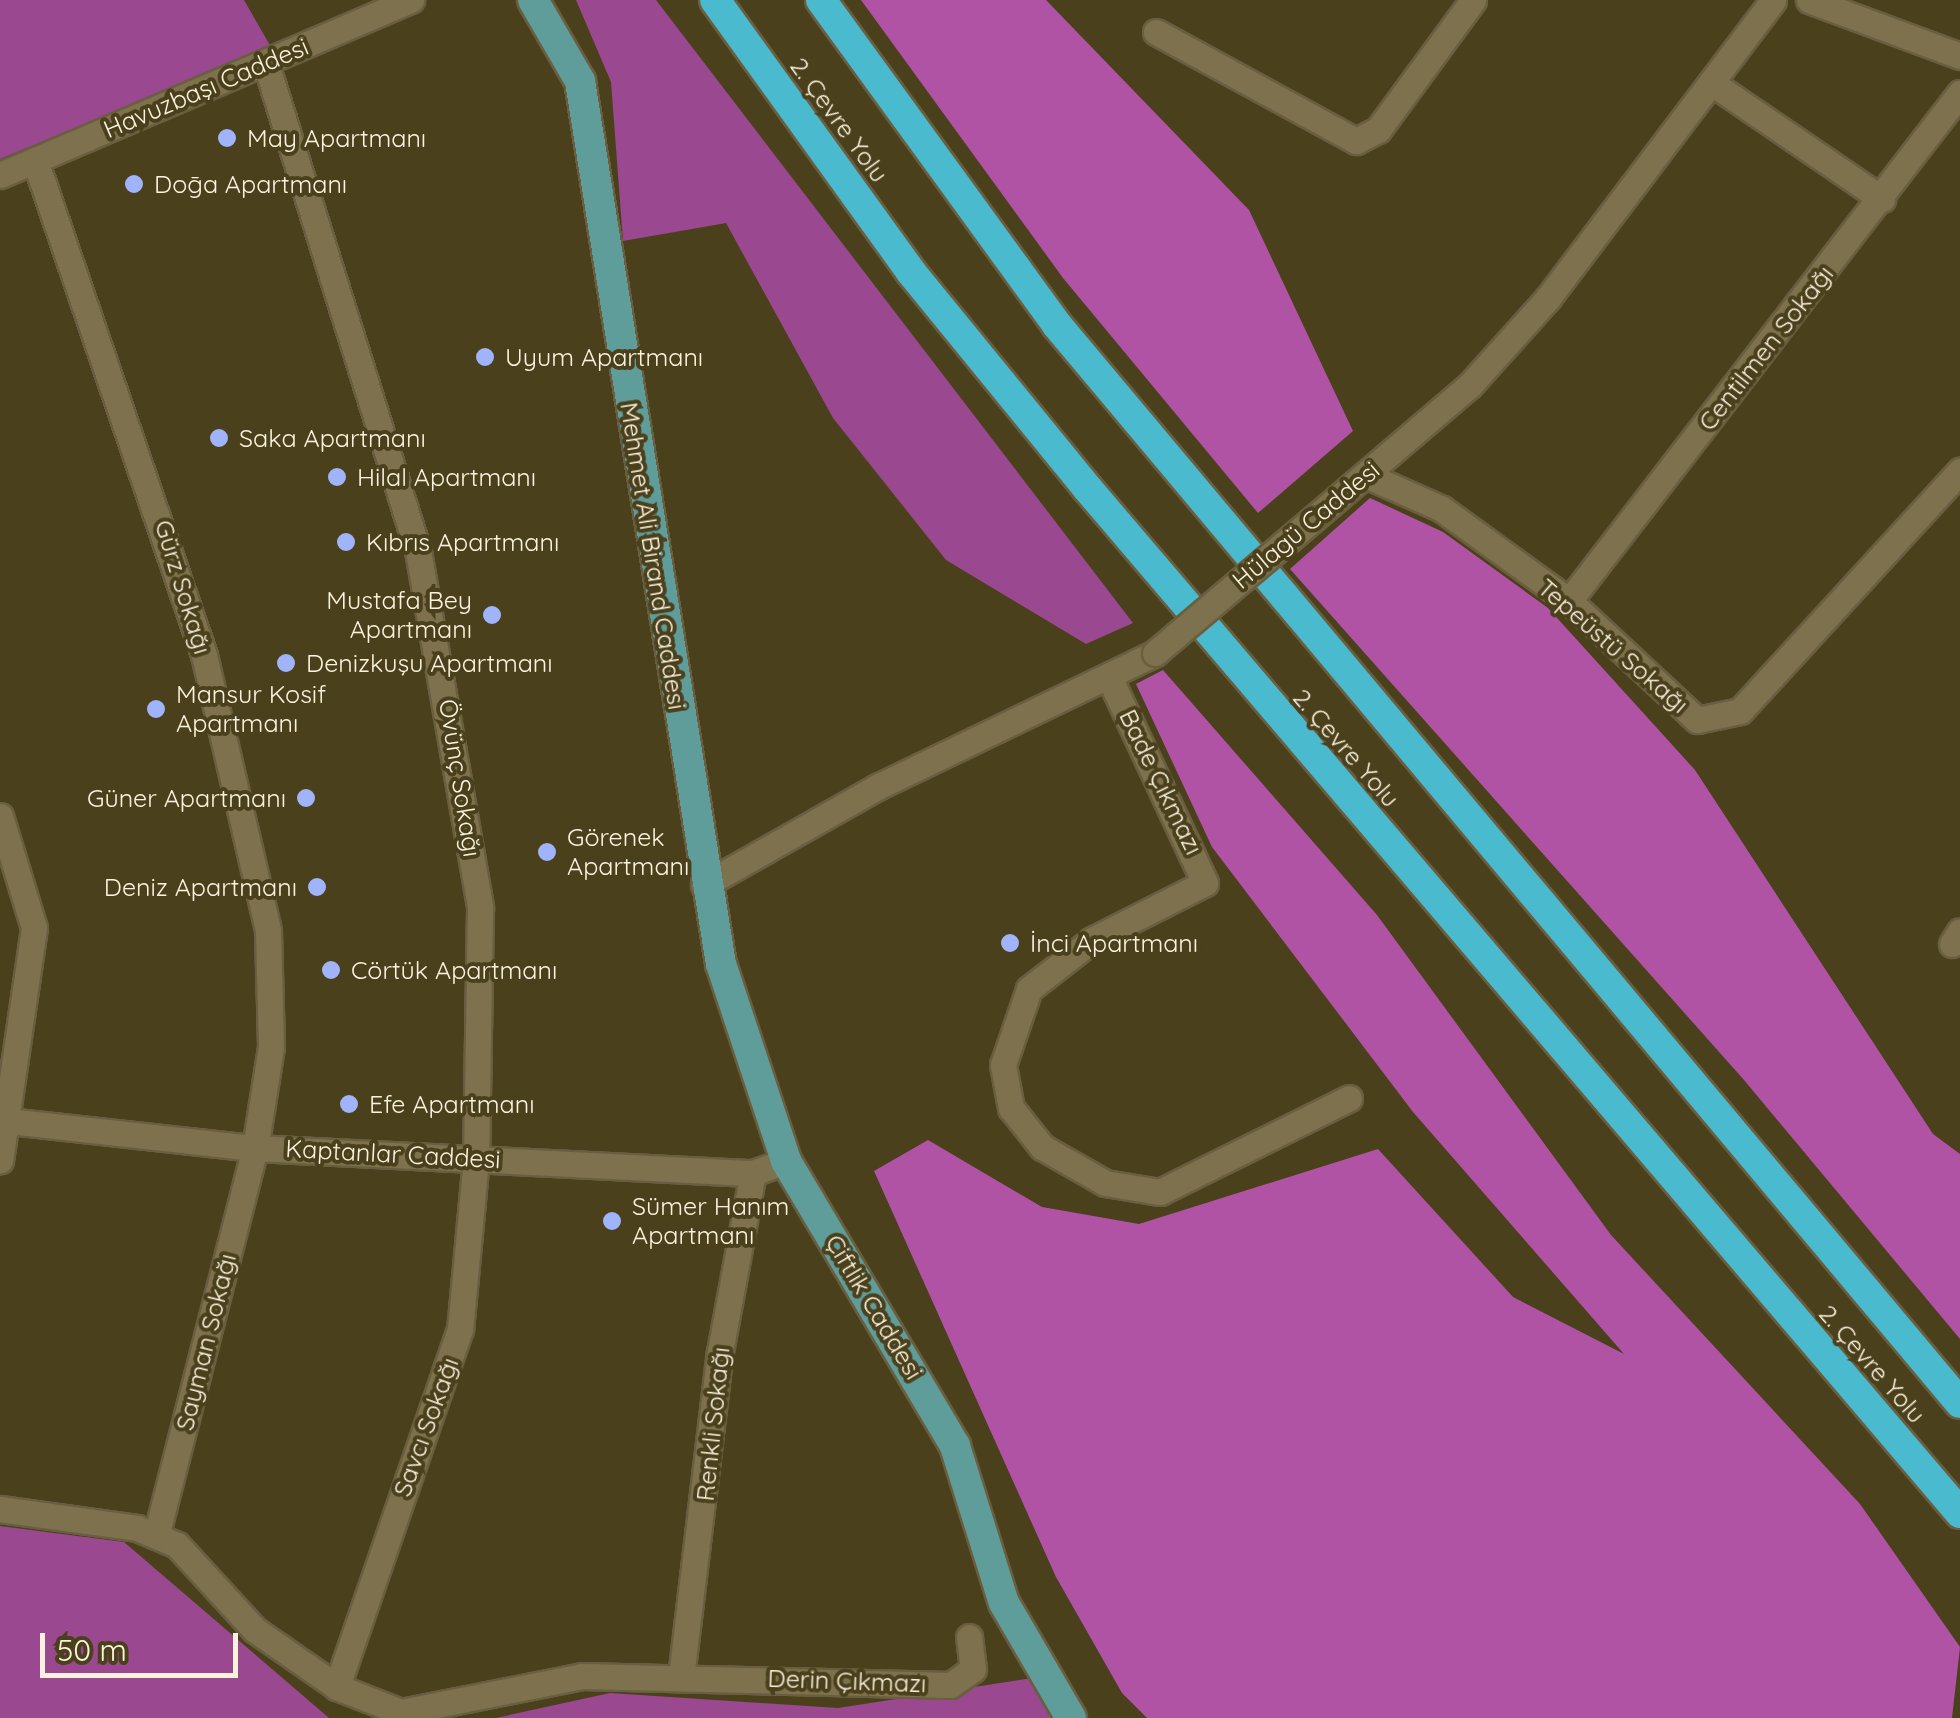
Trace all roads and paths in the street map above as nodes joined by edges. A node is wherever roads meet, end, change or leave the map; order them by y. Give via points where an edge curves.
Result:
1 (411, 0) edge
2 (533, 0) edge
3 (715, 0) edge
4 (821, 0) edge
5 (1473, 0) edge
6 (1773, 0) edge
7 (1809, 0) edge
8 (1156, 32) dead end
9 (1960, 56) edge
10 (266, 64) junction
11 (1712, 83) junction
12 (1960, 94) edge
13 (35, 160) junction
14 (0, 175) edge
15 (1882, 199) junction
16 (1960, 472) edge
17 (1368, 476) junction
18 (1569, 601) junction
19 (1110, 678) junction
20 (0, 816) edge
21 (704, 885) junction
22 (1349, 1098) dead end
23 (5, 1120) edge
24 (255, 1148) junction
25 (476, 1158) junction
26 (0, 1161) edge
27 (786, 1162) junction
28 (753, 1173) junction
29 (1960, 1403) edge
30 (0, 1508) edge
31 (1960, 1513) edge
32 (156, 1536) junction
33 (970, 1637) dead end
34 (682, 1676) junction
35 (337, 1687) junction
36 (1072, 1718) edge

1 - 10 street, Havuzbaşı Caddesi
2 - 21 main road, Mehmet Ali Birand Caddesi via 580,81
3 - 31 highway, 2. Çevre Yolu via 912,272 1088,489
4 - 29 highway, 2. Çevre Yolu via 1057,325
5 - 8 street via 1378,130 1356,141
6 - 11 street, Hülagü Caddesi
7 - 9 street
10 - 13 street, Havuzbaşı Caddesi
10 - 25 street, Övünç Sokağı via 418,551 456,735 480,908
11 - 15 street
11 - 17 street, Hülagü Caddesi via 1548,298 1470,386
12 - 15 street, Centilmen Sokağı
13 - 14 street, Havuzbaşı Caddesi
13 - 24 street, Gürz Sokağı via 204,655 268,931 271,1047
15 - 18 street, Centilmen Sokağı
16 - 18 street, Tepeüstü Sokağı via 1740,711 1697,720
17 - 18 street, Tepeüstü Sokağı via 1442,509
17 - 19 street, Hülagü Caddesi, bridge via 1154,653
19 - 21 street, Hülagü Caddesi via 877,787
19 - 22 street, Bade Çıkmazı via 1205,883 1092,940 1029,989 1003,1065 1011,1108 1058,1156 1105,1182 1160,1192
20 - 23 street via 34,928
21 - 27 main road, Çiftlik Caddesi
23 - 24 street, Kaptanlar Caddesi
23 - 26 street
24 - 25 street, Kaptanlar Caddesi
24 - 32 street, Sayman Sokağı
25 - 28 street, Kaptanlar Caddesi
25 - 35 street, Savcı Sokağı via 460,1328
27 - 28 street, Kaptanlar Caddesi
27 - 36 main road, Çiftlik Caddesi via 956,1446 1004,1603
28 - 34 street, Renkli Sokağı via 720,1352
30 - 32 street
32 - 35 street via 177,1545 255,1630
33 - 34 street, Derin Çıkmazı via 973,1669 951,1685
34 - 35 street via 582,1676 400,1712

